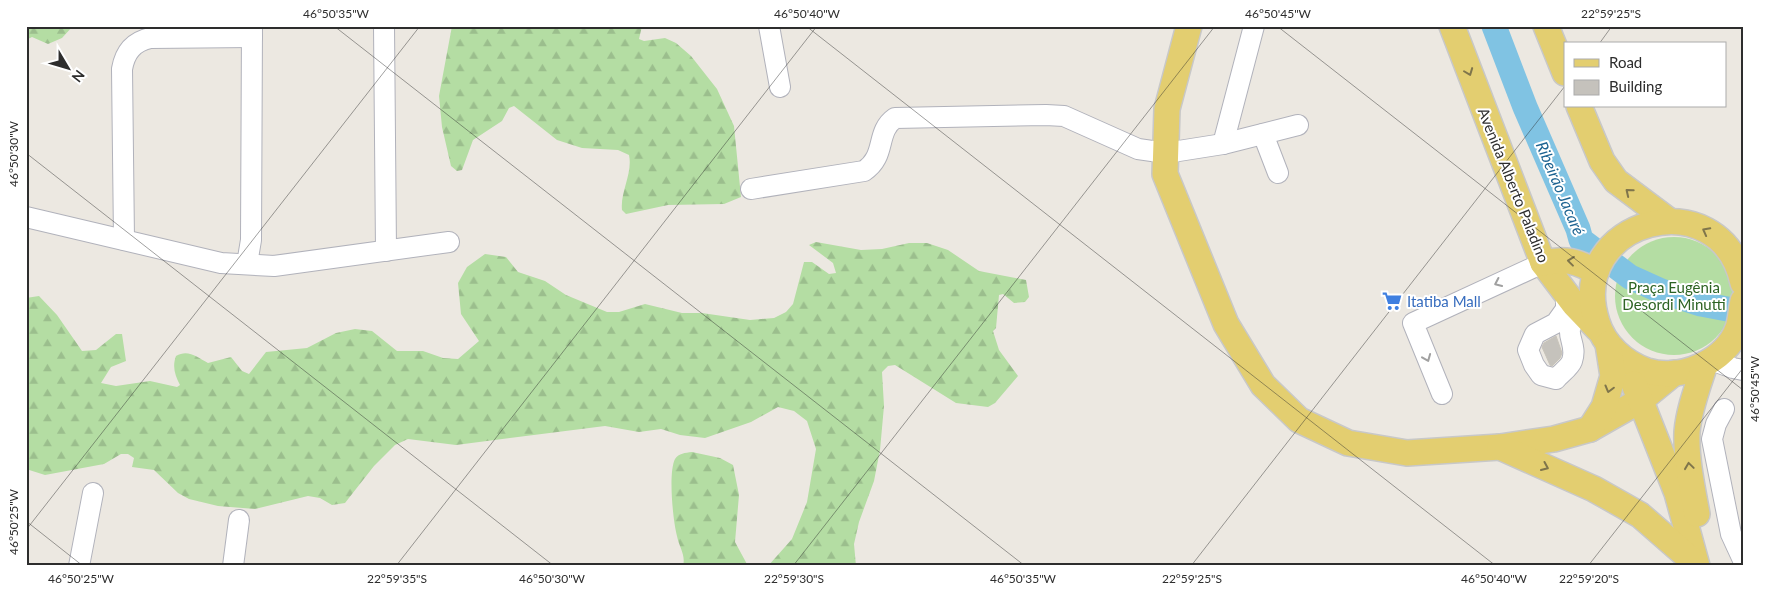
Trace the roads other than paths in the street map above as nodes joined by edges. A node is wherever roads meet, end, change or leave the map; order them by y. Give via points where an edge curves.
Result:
1 (384, 26) edge
2 (769, 26) edge
3 (1189, 26) edge
4 (1254, 26) edge
5 (1452, 26) edge
6 (1546, 26) edge
7 (252, 32) edge
8 (1564, 71) edge
9 (780, 87) dead end
10 (1580, 108) edge
11 (1298, 125) dead end
12 (1263, 134) junction
13 (1224, 144) junction
14 (1166, 154) junction
15 (1278, 173) dead end
16 (751, 189) dead end
17 (26, 217) edge
18 (1668, 220) junction
19 (124, 240) junction
20 (449, 242) dead end
21 (386, 251) junction
22 (1737, 256) edge
23 (1543, 263) junction
24 (247, 264) junction
25 (1597, 270) junction
26 (1743, 283) edge
27 (1566, 293) junction
28 (1743, 301) edge
29 (1739, 332) edge
30 (1604, 338) junction
31 (1708, 362) junction
32 (1743, 370) edge
33 (1674, 374) junction
34 (1442, 394) dead end
35 (1641, 400) junction
36 (1724, 409) dead end
37 (1590, 429) junction
38 (1500, 447) junction
39 (93, 494) dead end
40 (239, 520) dead end
41 (1743, 560) edge
42 (1699, 565) edge
43 (79, 566) edge
44 (233, 566) edge

1 - 21 street
2 - 9 street
3 - 14 main road via 1167,109
4 - 13 street
5 -> 23 main road, Avenida Alberto Paladino
6 - 8 main road
7 - 19 street via 150,38 141,40 127,52 122,69
7 - 24 street via 251,240
18 -> 10 main road via 1616,181 1602,161
11 - 12 street
12 - 13 street
12 - 15 street
13 - 14 street
14 - 16 street via 1138,149 1064,116 895,118 884,131 878,157 864,170
14 - 38 main road via 1166,174 1226,324 1263,385 1299,420 1348,443 1407,453
17 - 19 street
22 -> 18 main road via 1714,236 1692,224
18 - 25 main road via 1640,226 1616,242
19 - 24 street via 221,263
20 - 21 street
21 - 24 street via 274,266
22 - 26 main road
25 -> 23 main road via 1580,262 1561,260
23 - 27 main road, Avenida Alberto Paladino
23 -> 34 street via 1413,322
25 - 30 main road via 1592,289 1593,310
27 - 30 main road, Avenida Alberto Paladino
27 - 30 street via 1566,309 1556,323 1535,334 1528,350 1541,375 1556,379 1572,361 1574,347 1569,332 1571,323 1579,316
28 - 29 main road
29 - 31 main road
30 - 33 main road via 1647,371
30 - 35 main road, Avenida Alberto Paladino
30 -> 37 main road via 1612,376 1604,408
31 - 32 street
31 - 33 main road
42 -> 31 main road via 1687,432 1693,403
33 - 35 main road
35 - 37 main road
35 - 42 main road, Avenida Alberto Paladino via 1677,492
36 - 41 street via 1712,440 1731,534
37 - 38 main road via 1554,439
38 -> 42 main road via 1594,489 1640,515
39 - 43 street
40 - 44 street

